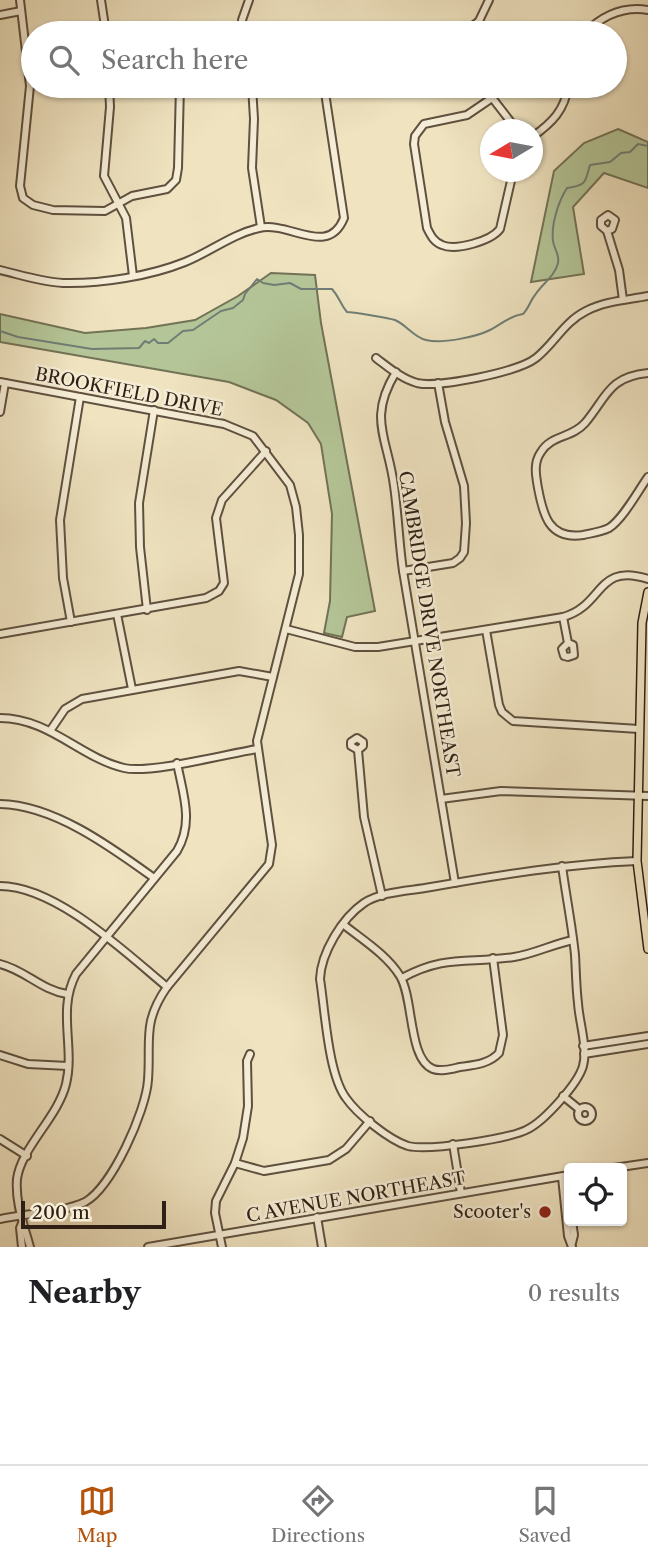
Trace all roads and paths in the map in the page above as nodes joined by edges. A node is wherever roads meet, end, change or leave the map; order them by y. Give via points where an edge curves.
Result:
1 (20, 0) edge
2 (101, 0) edge
3 (249, 0) edge
4 (489, 0) edge
5 (648, 10) edge
6 (22, 11) junction
7 (0, 15) edge
8 (23, 21) edge
9 (104, 21) edge
10 (242, 21) edge
11 (479, 21) edge
12 (600, 21) edge
13 (29, 98) edge
14 (110, 98) edge
15 (180, 98) edge
16 (253, 98) edge
17 (326, 98) edge
18 (492, 98) joint
19 (566, 98) edge
20 (508, 119) edge
21 (543, 129) edge
22 (511, 182) edge
23 (118, 204) junction
24 (261, 227) junction
25 (607, 231) dead end
26 (0, 270) edge
27 (132, 276) junction
28 (648, 296) edge
29 (623, 300) junction
30 (376, 358) dead end
31 (396, 372) junction
32 (648, 373) edge
33 (3, 383) edge
34 (438, 383) junction
35 (80, 397) junction
36 (154, 410) junction
37 (0, 412) edge
38 (266, 451) junction
39 (648, 477) edge
40 (403, 571) junction
41 (648, 579) edge
42 (648, 592) edge
43 (147, 610) junction
44 (117, 614) junction
45 (564, 617) junction
46 (71, 622) junction
47 (286, 629) junction
48 (486, 630) junction
49 (0, 634) edge
50 (414, 641) junction
51 (568, 643) dead end
52 (272, 677) junction
53 (132, 689) junction
54 (0, 718) edge
55 (639, 729) junction
56 (50, 731) junction
57 (257, 749) junction
58 (358, 750) dead end
59 (177, 763) junction
60 (637, 796) junction
61 (648, 796) edge
62 (442, 799) junction
63 (0, 804) edge
64 (637, 861) junction
65 (562, 866) junction
66 (154, 878) junction
67 (455, 883) junction
68 (0, 886) edge
69 (382, 896) junction
70 (344, 925) junction
71 (106, 937) junction
72 (573, 940) junction
73 (648, 949) edge
74 (493, 958) junction
75 (0, 964) edge
76 (402, 978) junction
77 (167, 987) junction
78 (68, 994) junction
79 (648, 1036) edge
80 (648, 1044) edge
81 (584, 1050) junction
82 (250, 1054) dead end
83 (0, 1055) edge
84 (68, 1066) junction
85 (563, 1096) junction
86 (579, 1109) dead end
87 (370, 1121) junction
88 (0, 1139) edge
89 (453, 1144) junction
90 (27, 1156) junction
91 (234, 1163) junction
92 (648, 1163) edge
93 (627, 1166) edge
94 (564, 1176) edge
95 (564, 1185) edge
96 (461, 1193) junction
97 (564, 1207) edge
98 (20, 1215) junction
99 (317, 1217) junction
100 (0, 1219) edge
101 (22, 1223) junction
102 (567, 1226) edge
103 (573, 1226) edge
104 (220, 1234) junction
105 (572, 1246) edge
106 (22, 1247) edge
107 (30, 1247) edge
108 (148, 1247) edge
109 (222, 1247) edge
110 (322, 1247) edge

1 - 6 street
2 - 9 street
3 - 10 street
4 - 11 street
5 - 12 street via 632,9
6 - 7 street
6 - 8 street
13 - 23 street via 20,186 23,198 53,210 105,211
14 - 23 street via 104,176
15 - 23 street via 176,180 167,189 132,196
16 - 24 street via 252,167
17 - 24 street via 344,218 340,227 322,238
18 - 20 street
18 - 22 street via 467,115 424,124 415,136 431,237 448,247 495,236
19 - 21 street via 558,116
23 - 27 street via 126,218
24 - 27 street via 174,267
25 - 29 street
26 - 27 street via 63,283
28 - 29 street
29 - 34 street via 573,318 550,346 519,368
30 - 31 street
31 - 34 street via 417,383
31 - 40 street, CAMBRIDGE DRIVE NORTHEAST via 380,414 395,488
32 - 39 street via 621,379 610,387 579,430 542,450 536,474 547,521 572,536 598,532 615,523
33 - 35 street, BROOKFIELD DRIVE
33 - 37 street
34 - 40 street via 464,486 464,552 453,563
35 - 36 street, BROOKFIELD DRIVE
35 - 46 street via 60,520
36 - 38 street, BROOKFIELD DRIVE via 224,424 253,436
36 - 43 street via 139,503
38 - 43 street via 222,500 216,518 224,570 219,591
38 - 47 street, BROOKFIELD DRIVE via 290,485 296,507 299,574
40 - 50 street, CAMBRIDGE DRIVE NORTHEAST
41 - 45 street via 617,576 580,610
42 - 55 main road via 642,622
43 - 44 street
44 - 46 street
44 - 53 street
45 - 48 street
45 - 51 street
46 - 49 street
47 - 50 street via 365,649
47 - 52 street, BROOKFIELD DRIVE
48 - 50 street
48 - 55 street via 499,705 513,721
50 - 62 street, CAMBRIDGE DRIVE NORTHEAST
52 - 53 street via 239,671
52 - 57 street, BROOKFIELD DRIVE
53 - 56 street via 73,703
54 - 56 street
55 - 60 main road
56 - 59 street via 125,769
57 - 59 street
57 - 77 street, BROOKFIELD DRIVE via 272,845 269,864
58 - 69 street via 365,817
59 - 66 street via 187,816 185,837
60 - 61 street
60 - 62 street via 501,791
60 - 64 main road
62 - 67 street, CAMBRIDGE DRIVE NORTHEAST
63 - 66 street via 32,807 119,853
64 - 65 street
64 - 73 main road
65 - 67 street
65 - 72 street
66 - 71 street
67 - 69 street
68 - 71 street via 38,895
69 - 70 street via 364,904
70 - 76 street
70 - 87 street via 325,952 320,979 338,1083 346,1099
71 - 77 street
71 - 78 street via 76,974
72 - 74 street via 519,956
72 - 81 street
74 - 76 street via 446,961
74 - 76 street via 502,1048 491,1060 462,1067 438,1070 423,1062
75 - 78 street
77 - 98 street, BROOKFIELD DRIVE via 149,1028 148,1079 141,1116 102,1186 83,1202
78 - 84 street
79 - 81 street
80 - 81 street
81 - 85 street via 582,1070
82 - 91 street via 246,1120
83 - 84 street via 28,1064
84 - 90 street via 63,1094
85 - 86 street
85 - 89 street via 543,1119 523,1132
87 - 89 street via 410,1146
87 - 91 street via 346,1149 329,1160 264,1171
88 - 90 street
89 - 96 street
90 - 98 street via 17,1179
91 - 104 street via 216,1200
92 - 93 street
94 - 96 street, C AVENUE NORTHEAST
95 - 97 street
96 - 99 street, C AVENUE NORTHEAST
98 - 100 street, BROOKFIELD DRIVE
98 - 101 street
99 - 104 street, C AVENUE NORTHEAST
99 - 110 street
101 - 106 street
101 - 107 street
102 - 105 street
103 - 105 street
104 - 108 street, C AVENUE NORTHEAST
104 - 109 street

